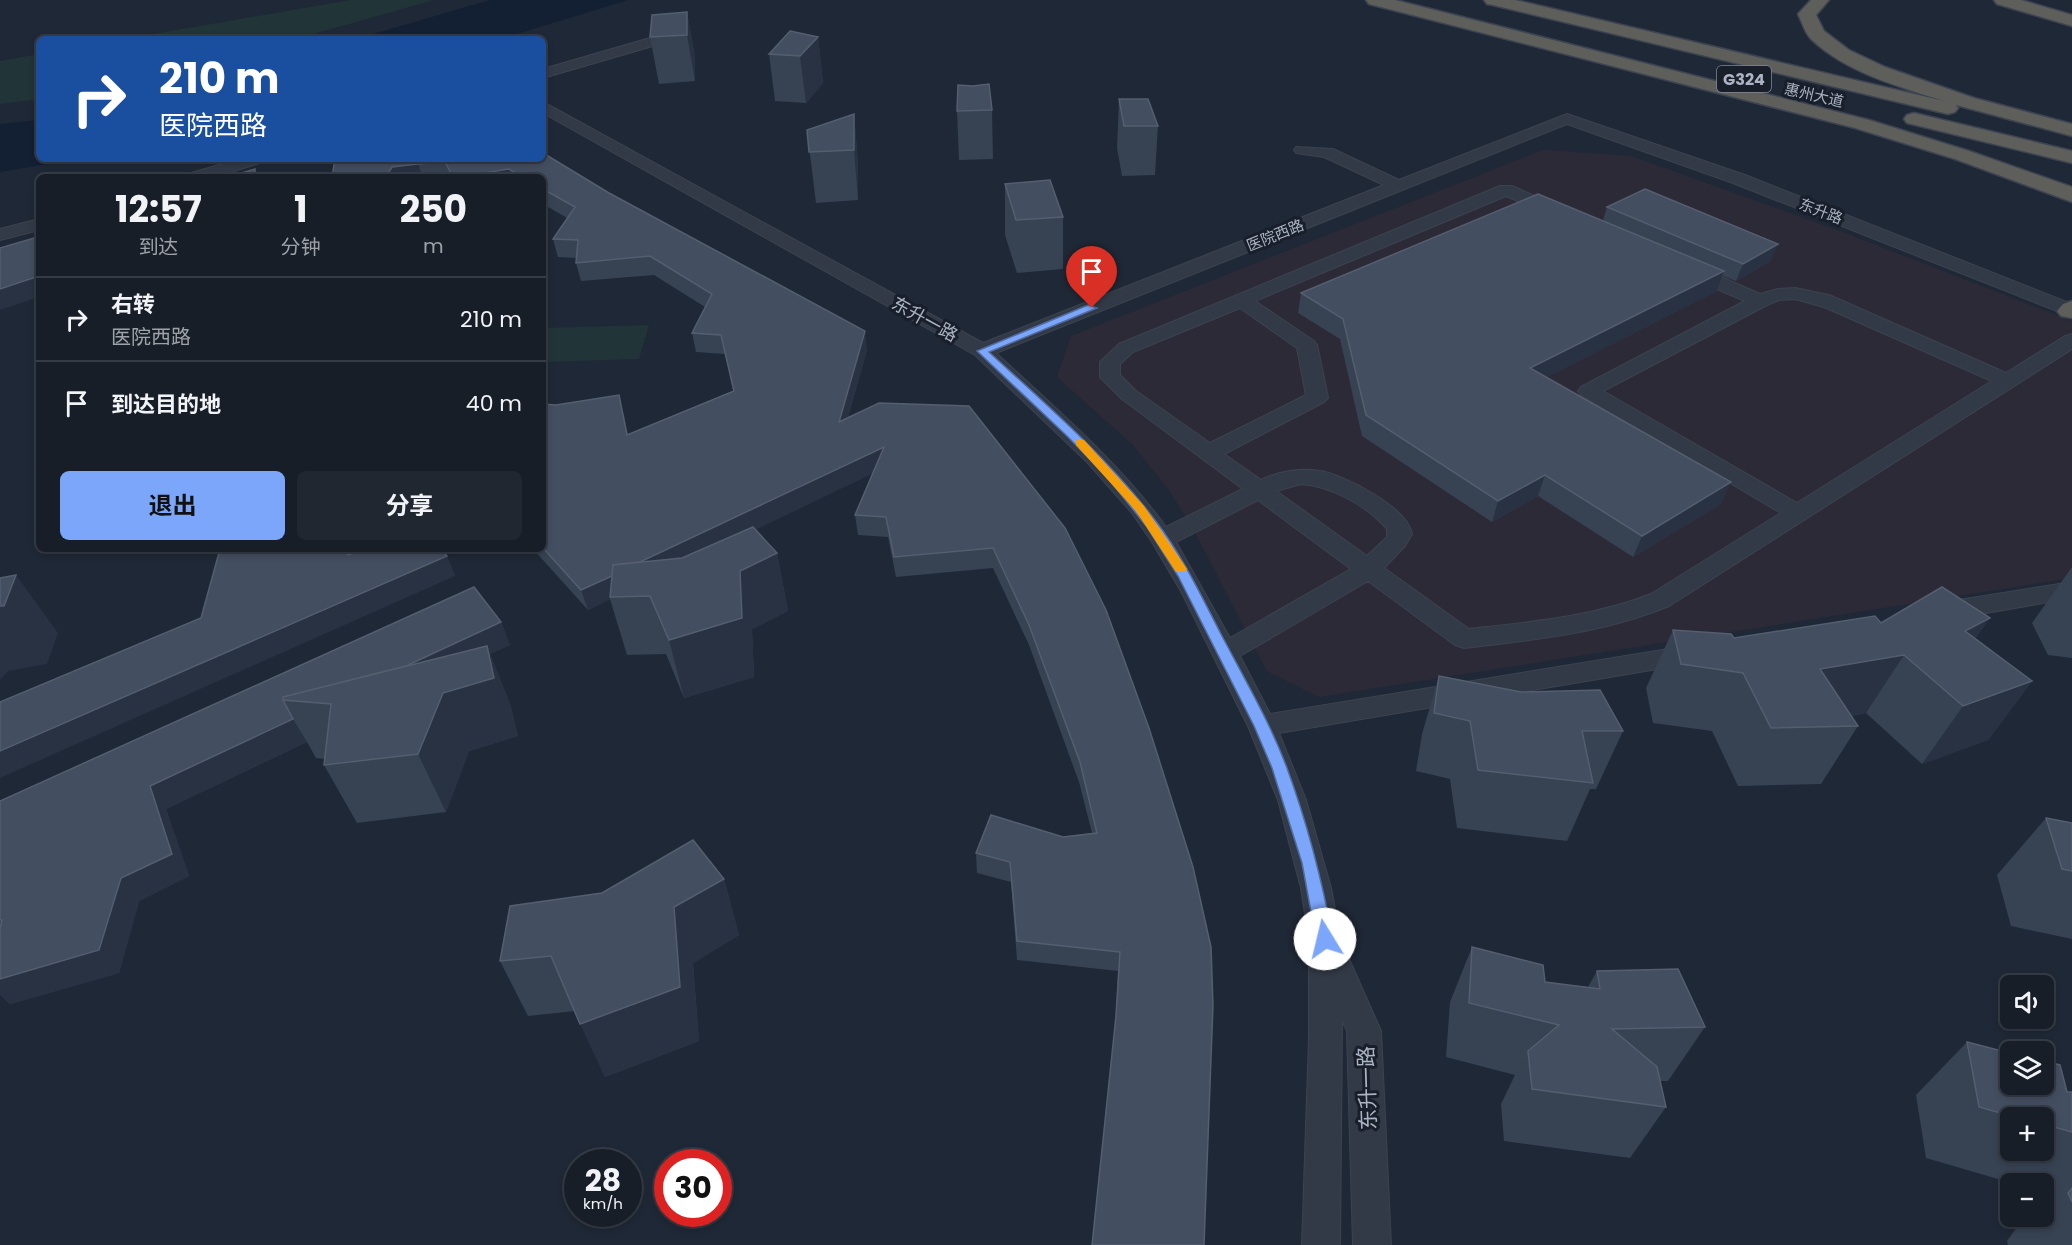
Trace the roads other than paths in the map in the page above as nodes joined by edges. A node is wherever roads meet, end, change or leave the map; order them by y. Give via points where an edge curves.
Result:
1 (1375, 0) edge
2 (1417, 0) edge
3 (1493, 0) edge
4 (1820, 0) edge
5 (2003, 0) edge
6 (2072, 21) edge
7 (679, 44) edge
8 (546, 73) edge
9 (546, 108) edge
10 (1567, 119) joint
11 (2072, 130) edge
12 (2072, 138) edge
13 (1302, 150) dead end
14 (2072, 157) edge
15 (247, 162) edge
16 (207, 174) edge
17 (1399, 186) junction
18 (2072, 195) edge
19 (1570, 218) edge
20 (36, 225) edge
21 (0, 235) edge
22 (1675, 264) edge
23 (1241, 300) junction
24 (1760, 301) junction
25 (2071, 310) edge
26 (2072, 340) edge
27 (982, 351) junction
28 (2008, 381) junction
29 (1208, 453) junction
30 (1259, 490) junction
31 (1799, 514) junction
32 (1162, 539) junction
33 (1368, 570) junction
34 (2072, 590) edge
35 (1917, 616) edge
36 (1718, 650) edge
37 (1225, 653) junction
38 (1262, 726) junction
39 (1325, 939) junction
40 (1321, 1245) edge
41 (1372, 1245) edge

1 - 18 highway via 1862,124
2 - 14 highway, 惠州大道 / G324
3 - 12 highway, 惠州大道 / G324
4 - 11 highway via 1807,14 1811,28 1851,60 1943,94
5 - 6 highway
7 - 8 street via 664,38
9 - 27 street, 东升一路
10 - 17 street, 医院西路
10 - 25 street, 东升路 via 1750,183
13 - 17 street via 1327,152
15 - 16 street
17 - 27 street, 医院西路
19 - 23 street via 1506,190
20 - 21 street
22 - 24 street
23 - 29 street via 1307,345 1317,398
23 - 29 street via 1126,348 1110,365 1110,377 1118,387
24 - 28 street via 1787,293 1815,297
24 - 31 street via 1588,391
26 - 28 street
27 - 32 street, 东升一路 via 1095,458
28 - 31 street
29 - 30 street
30 - 32 street
30 - 33 street
30 - 33 street via 1290,478 1320,478 1340,485 1387,514 1398,525 1399,537
31 - 33 street via 1674,593 1636,611 1598,622 1475,638 1464,639
32 - 37 street, 东升一路
33 - 37 street
34 - 35 street
36 - 38 street
37 - 38 street, 东升一路
38 - 39 street, 东升一路 via 1292,800 1316,888
39 - 40 street, 东升一路
39 - 41 street, 东升一路 via 1364,1031

